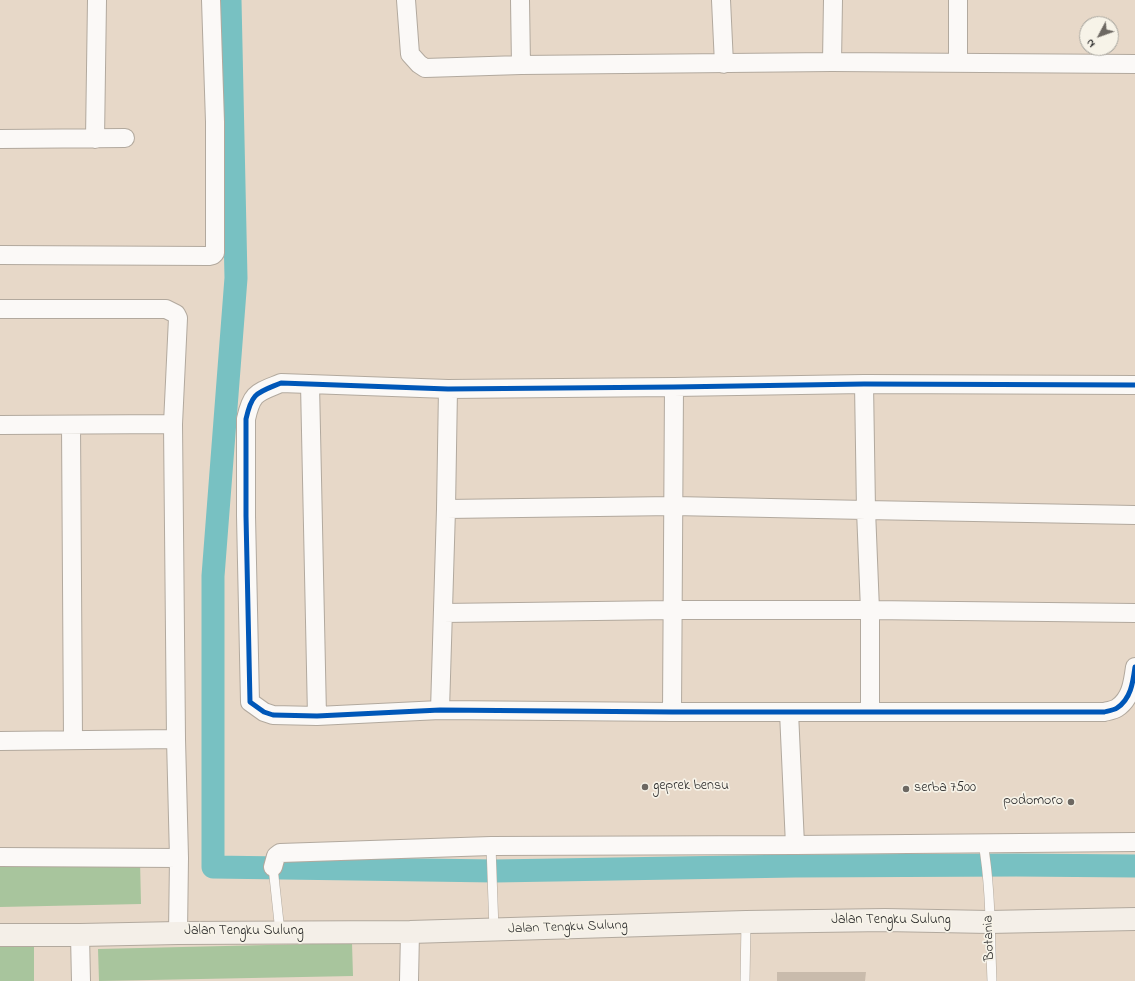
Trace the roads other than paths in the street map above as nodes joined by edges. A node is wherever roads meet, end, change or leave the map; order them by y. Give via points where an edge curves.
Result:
1 (97, 0) edge
2 (211, 0) edge
3 (406, 0) edge
4 (520, 0) edge
5 (721, 0) edge
6 (832, 0) edge
7 (958, 0) edge
8 (832, 62) junction
9 (958, 62) junction
10 (724, 64) junction
11 (1135, 64) edge
12 (521, 65) junction
13 (125, 138) dead end
14 (0, 139) edge
15 (95, 139) junction
16 (0, 255) edge
17 (0, 309) edge
18 (310, 384) junction
19 (864, 384) junction
20 (1135, 385) edge
21 (674, 387) junction
22 (448, 389) junction
23 (173, 424) junction
24 (0, 425) edge
25 (71, 425) junction
26 (674, 506) junction
27 (446, 510) junction
28 (866, 510) junction
29 (1135, 515) edge
30 (672, 610) junction
31 (870, 610) junction
32 (443, 613) junction
33 (1135, 613) edge
34 (1135, 667) edge
35 (440, 710) junction
36 (672, 712) junction
37 (789, 712) junction
38 (870, 712) junction
39 (317, 716) junction
40 (176, 739) junction
41 (73, 740) junction
42 (0, 741) edge
43 (1135, 842) edge
44 (795, 846) junction
45 (984, 850) junction
46 (491, 852) junction
47 (0, 857) edge
48 (179, 858) junction
49 (273, 866) joint
50 (1135, 919) edge
51 (746, 922) junction
52 (989, 922) junction
53 (494, 930) junction
54 (280, 932) junction
55 (410, 932) junction
56 (178, 933) junction
57 (0, 935) edge
58 (80, 935) junction
59 (81, 981) edge
60 (409, 981) edge
61 (745, 981) edge
62 (992, 981) edge

1 - 15 street
2 - 16 street via 215,122 215,253 202,256
3 - 12 street via 410,54 425,68
4 - 12 street
5 - 10 street
6 - 8 street
7 - 9 street
8 - 9 street
8 - 10 street
9 - 11 street
10 - 12 street
13 - 15 street
14 - 15 street
17 - 23 street via 172,311 178,318
18 - 22 street
18 - 39 street
18 - 39 street via 281,383 261,391 249,407 246,419 246,531 250,702 273,715
19 - 20 street
19 - 21 street
19 - 28 street
21 - 22 street
21 - 26 street
22 - 27 street
23 - 25 street
23 - 40 street
24 - 25 street
25 - 41 street
26 - 27 street
26 - 28 street
26 - 30 street
27 - 32 street
28 - 29 street
28 - 31 street
30 - 31 street
30 - 32 street
30 - 36 street
31 - 33 street
31 - 38 street
32 - 35 street
34 - 38 street via 1132,688 1125,700 1116,709 1104,712
35 - 36 street
35 - 39 street
36 - 37 street
37 - 38 street
37 - 44 street
40 - 41 street
40 - 48 street
41 - 42 street
43 - 45 street
44 - 45 street
44 - 46 street
45 - 52 lane, Botania
46 - 49 street via 280,854 276,856
46 - 53 lane
47 - 48 street
48 - 56 street
49 - 54 lane
50 - 52 street, Jalan Tengku Sulung
51 - 52 street, Jalan Tengku Sulung
51 - 53 street, Jalan Tengku Sulung
51 - 61 lane
52 - 62 lane, Botania
53 - 55 street, Jalan Tengku Sulung
54 - 55 street, Jalan Tengku Sulung
54 - 56 street, Jalan Tengku Sulung
55 - 60 street
56 - 58 street, Jalan Tengku Sulung
57 - 58 street, Jalan Tengku Sulung
58 - 59 street

